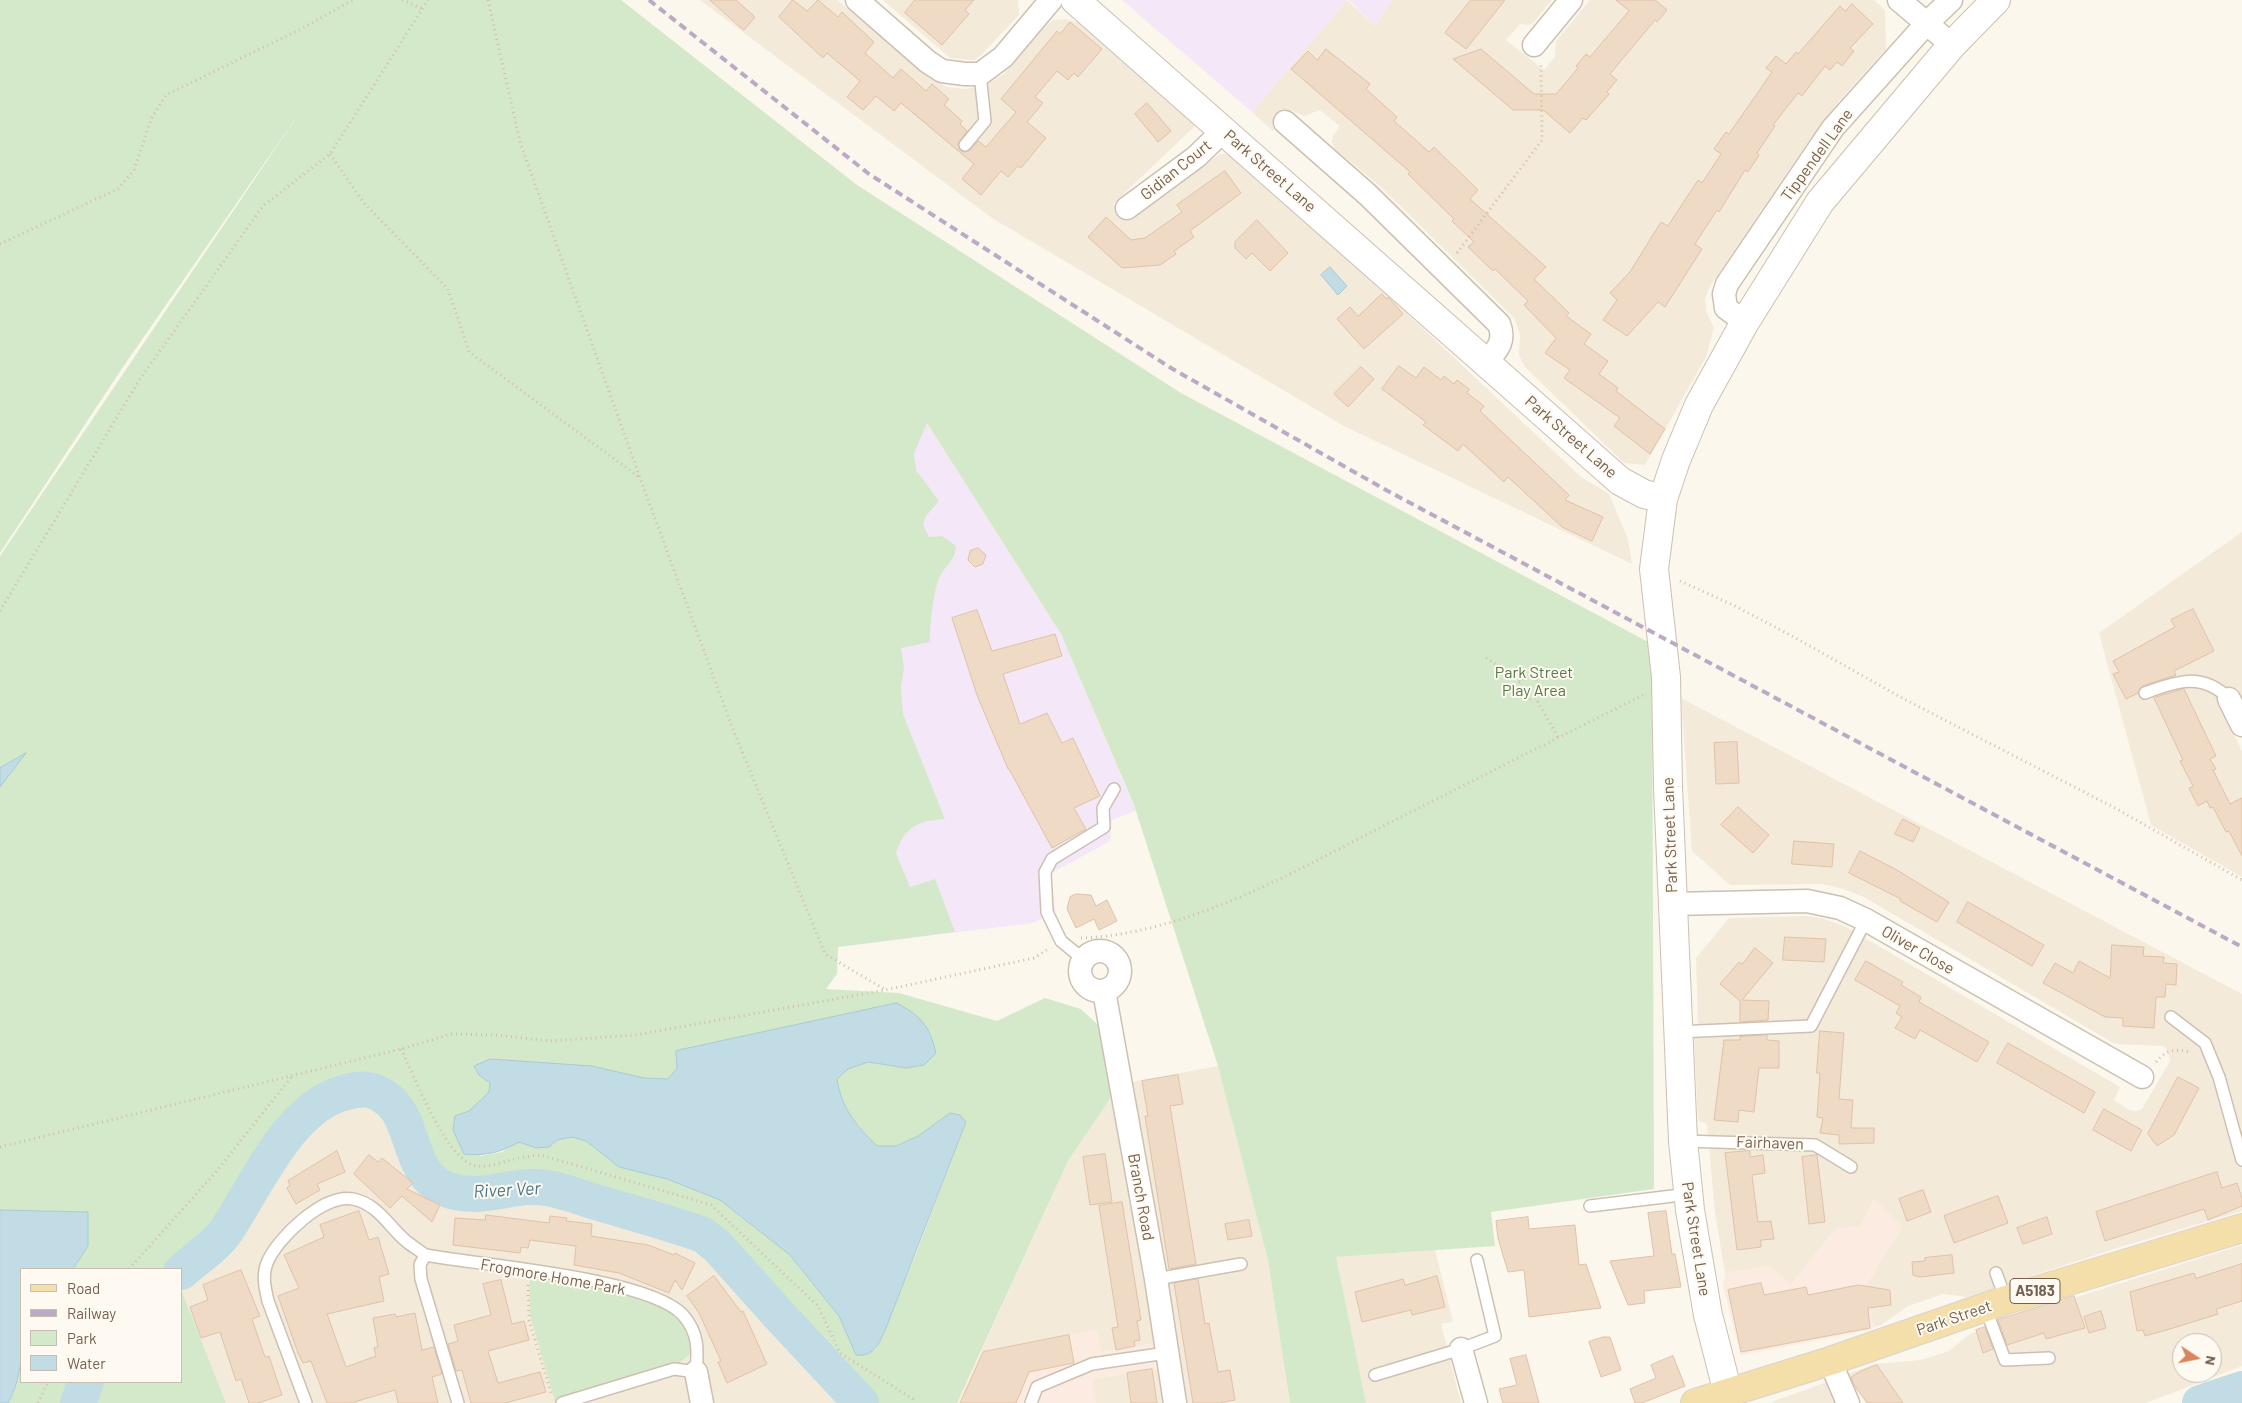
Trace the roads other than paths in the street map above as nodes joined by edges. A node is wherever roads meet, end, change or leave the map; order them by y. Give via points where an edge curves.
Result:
1 (1051, 0) edge
2 (1075, 0) edge
3 (1571, 0) edge
4 (1899, 0) edge
5 (1951, 0) edge
6 (1996, 0) edge
7 (862, 2) edge
8 (1926, 24) junction
9 (1534, 44) road end
10 (1952, 45) junction
11 (980, 74) junction
12 (1285, 122) dead end
13 (1224, 130) junction
14 (965, 145) dead end
15 (1127, 208) dead end
16 (1745, 322) junction
17 (1486, 363) junction
18 (1663, 499) junction
19 (2145, 693) dead end
20 (2229, 699) joint
21 (2242, 725) edge
22 (1114, 789) dead end
23 (1672, 904) junction
24 (1866, 920) junction
25 (1083, 959) junction
26 (1104, 992) junction
27 (2172, 1017) dead end
28 (1677, 1032) junction
29 (2142, 1077) road end
30 (1683, 1141) junction
31 (2242, 1160) edge
32 (1851, 1167) dead end
33 (1689, 1194) junction
34 (1590, 1206) dead end
35 (2242, 1228) edge
36 (426, 1255) junction
37 (1477, 1260) dead end
38 (1240, 1264) dead end
39 (1996, 1272) dead end
40 (1156, 1279) junction
41 (1995, 1304) junction
42 (1461, 1349) junction
43 (1166, 1353) junction
44 (2049, 1358) dead end
45 (1830, 1361) junction
46 (696, 1372) junction
47 (1375, 1375) dead end
48 (1728, 1393) junction
49 (306, 1403) edge
50 (458, 1403) edge
51 (562, 1403) edge
52 (702, 1403) edge
53 (1031, 1403) edge
54 (1176, 1403) edge
55 (1476, 1403) edge
56 (1695, 1403) edge
57 (1848, 1403) edge

1 - 11 street via 1003,57
2 - 13 street, Park Street Lane
3 - 9 street
4 - 8 street
5 - 8 street, Tippendell Lane
6 - 10 street, Tippendell Lane
7 - 11 street via 942,71
8 - 10 street
8 - 16 street, Tippendell Lane via 1833,128 1727,284 1724,294 1726,308
10 - 16 street, Tippendell Lane via 1820,202
11 - 14 lane via 985,122
12 - 17 street via 1368,195 1499,324 1503,337
13 - 15 street, Gidian Court via 1196,157
13 - 17 street, Park Street Lane
16 - 18 street, Tippendell Lane via 1699,405
17 - 18 street, Park Street Lane via 1620,480 1631,488
18 - 23 street, Park Street Lane via 1654,570 1666,677
19 - 20 lane via 2167,684 2193,680 2210,684
20 - 21 street
22 - 25 lane via 1103,808 1104,827 1052,859 1045,872 1047,912 1061,941
23 - 24 street, Oliver Close via 1807,901 1840,908
23 - 28 street, Park Street Lane
24 - 28 lane via 1812,1026
24 - 29 street, Oliver Close
25 - 26 street via 1080,967 1083,982 1096,991
25 - 26 street via 1096,951 1112,954 1117,960 1120,975
26 - 40 street, Branch Road
27 - 31 lane via 2205,1043
28 - 30 street, Park Street Lane
30 - 32 lane, Fairhaven via 1814,1145
30 - 33 street, Park Street Lane
33 - 34 lane
33 - 48 street, Park Street Lane via 1708,1315
35 - 41 main road, Park Street / A5183
36 - 46 lane, Frogmore Home Park via 578,1278 627,1288 667,1302 683,1315 696,1334
36 - 49 lane, Frogmore Home Park via 406,1241 386,1218 352,1199 337,1201 308,1215 280,1241 267,1263 264,1283 280,1337
36 - 50 lane via 420,1265 421,1278
37 - 42 lane via 1495,1336
38 - 40 lane
39 - 41 lane
40 - 43 street, Branch Road
41 - 44 lane via 2005,1360
41 - 45 main road, Park Street / A5183
42 - 47 lane
42 - 55 street
43 - 53 lane via 1092,1364 1037,1387
43 - 54 street, Branch Road
45 - 48 main road, Park Street / A5183
45 - 57 street
46 - 51 lane via 674,1369
46 - 52 street
48 - 56 main road, Park Street / A5183

